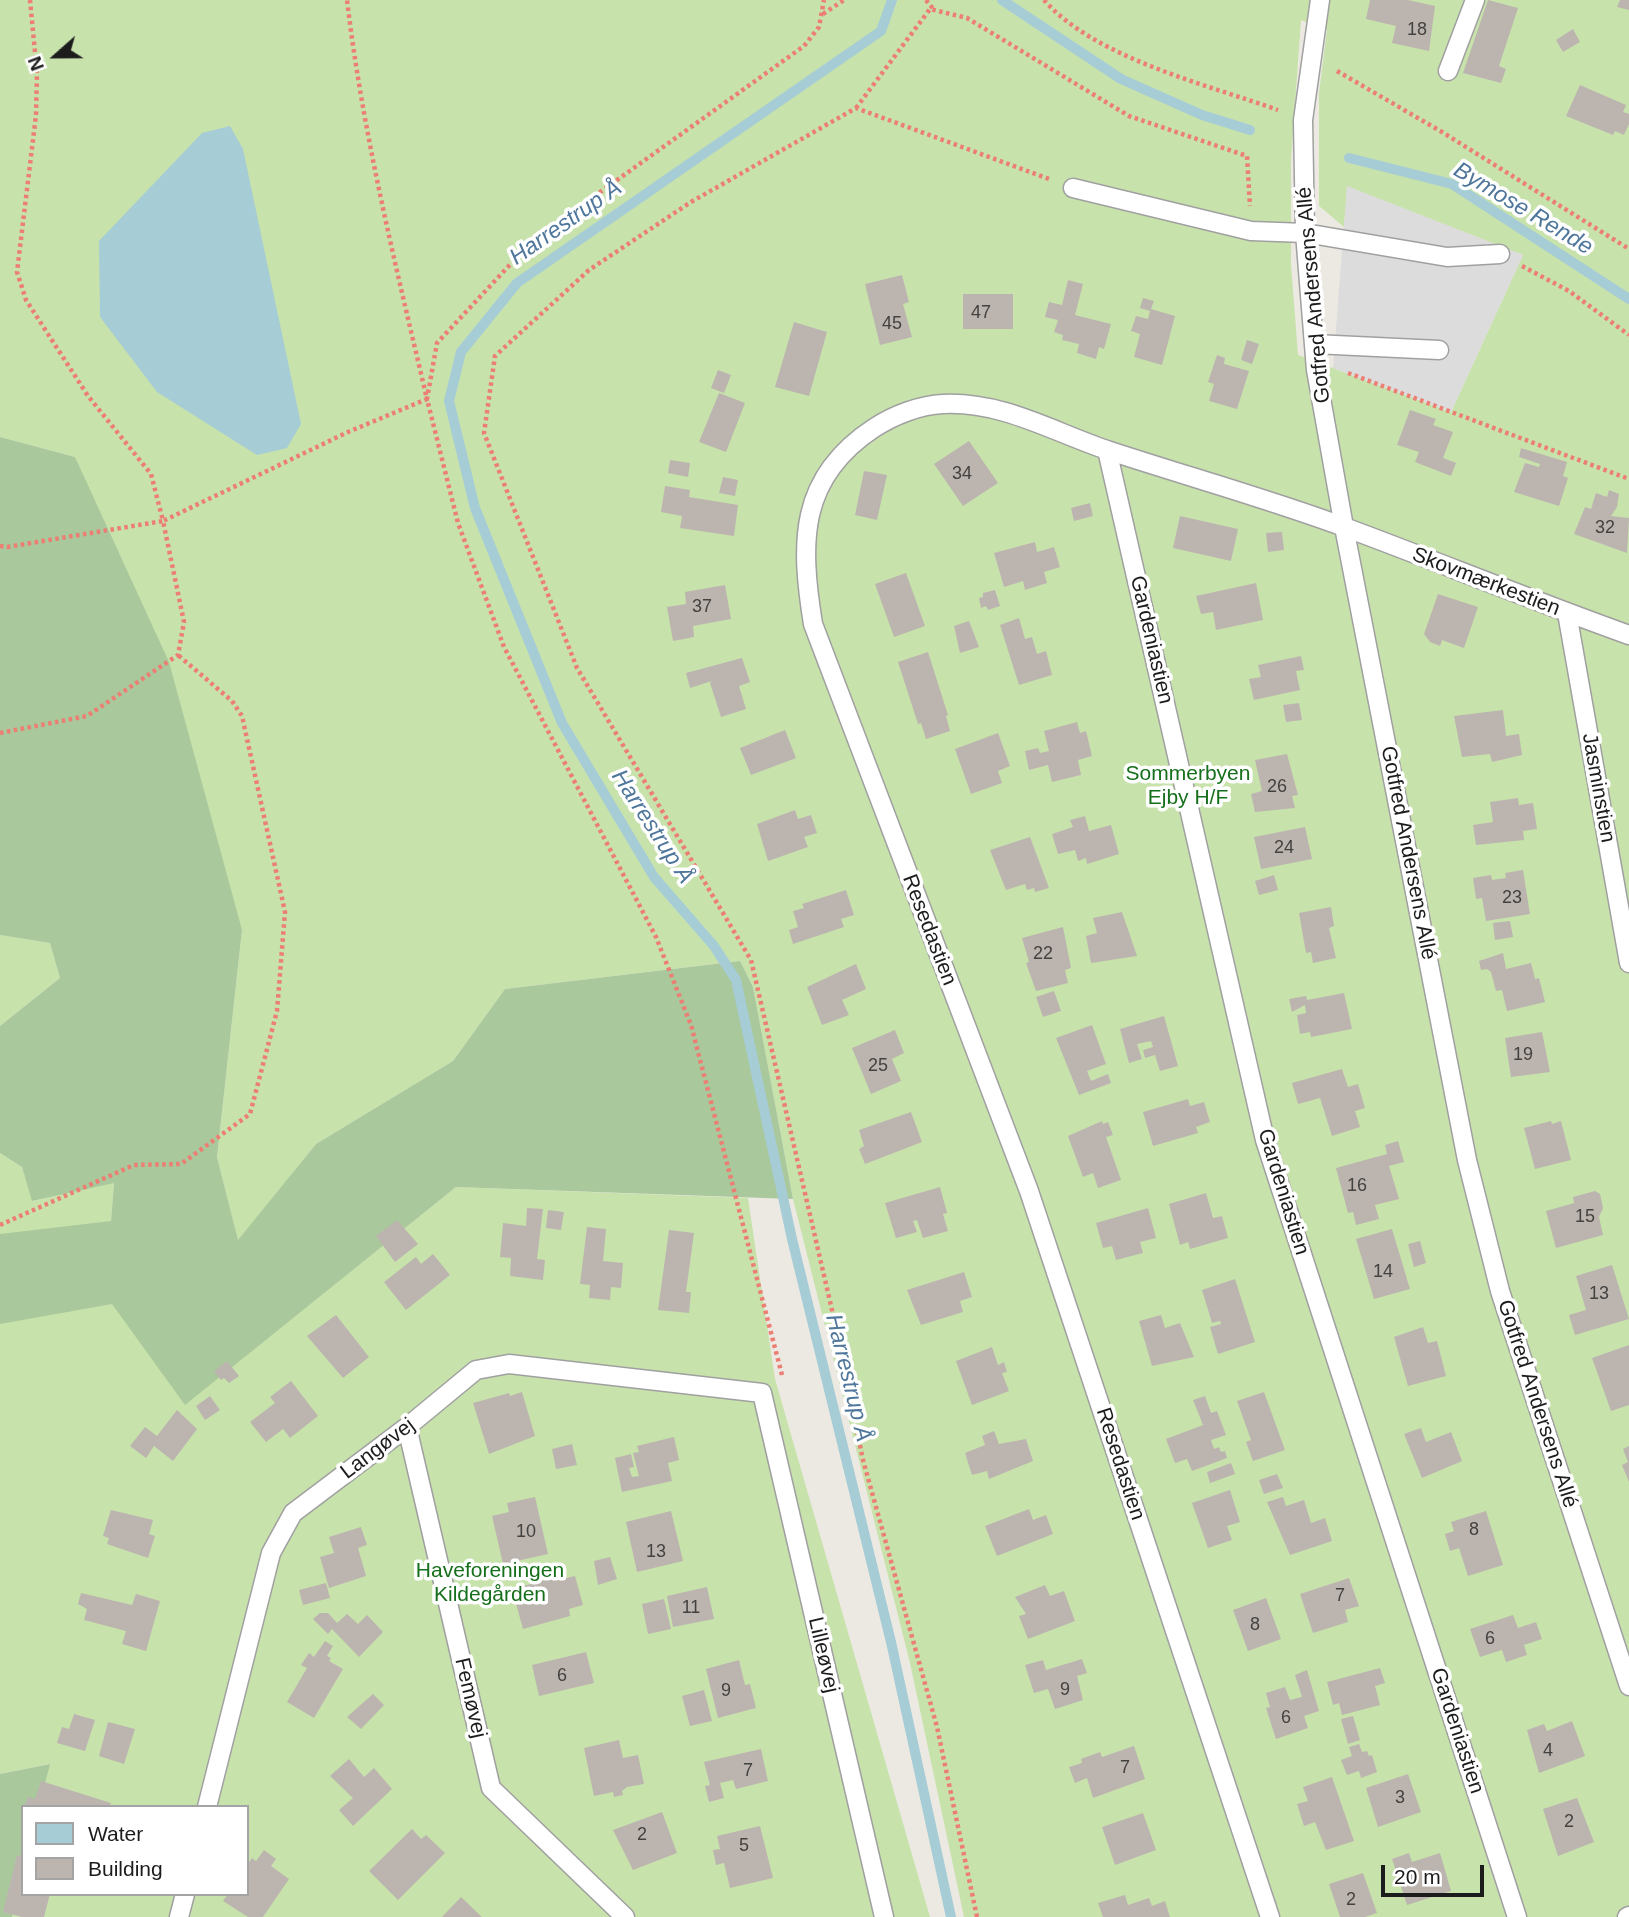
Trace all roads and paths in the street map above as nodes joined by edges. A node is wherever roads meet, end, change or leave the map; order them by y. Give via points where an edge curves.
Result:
1 (30, 0) edge
2 (347, 0) edge
3 (824, 0) edge
4 (844, 0) edge
5 (926, 0) edge
6 (1044, 0) edge
7 (1320, 0) edge
8 (1475, 0) edge
9 (934, 10) junction
10 (822, 14) junction
11 (1310, 56) junction
12 (1448, 71) dead end
13 (856, 108) junction
14 (1303, 120) junction
15 (1073, 187) joint
16 (1251, 231) junction
17 (1305, 233) junction
18 (1629, 249) edge
19 (1500, 254) joint
20 (1629, 335) edge
21 (1314, 344) junction
22 (1439, 350) dead end
23 (1316, 370) junction
24 (426, 399) junction
25 (1107, 450) junction
26 (1629, 479) edge
27 (163, 521) junction
28 (1344, 527) junction
29 (0, 546) edge
30 (1567, 612) junction
31 (1629, 635) edge
32 (178, 655) junction
33 (0, 733) edge
34 (1629, 963) edge
35 (0, 1225) edge
36 (762, 1392) junction
37 (407, 1427) junction
38 (1629, 1686) edge
39 (208, 1805) edge
40 (184, 1896) edge
41 (179, 1917) edge
42 (625, 1917) edge
43 (884, 1917) edge
44 (977, 1917) edge
45 (1270, 1917) edge
46 (1517, 1917) edge

1 - 27 path via 36,115 17,272 26,300 88,396 151,474
2 - 24 path via 384,217
3 - 10 path
4 - 10 path
5 - 9 path
6 - 14 path via 1060,19 1119,53
7 - 11 lane, Gotfred Andersens Allé
8 - 12 lane
9 - 13 path via 930,9
9 - 16 path via 967,18 1129,116 1247,156
10 - 24 path via 819,27 804,46 532,242 438,343
11 - 14 lane, Gotfred Andersens Allé
11 - 18 path
13 - 15 path
13 - 44 path via 691,202 589,270 495,356 484,433 577,668 751,960 863,1460 937,1727
14 - 17 lane, Gotfred Andersens Allé
15 - 16 lane
16 - 17 lane
17 - 19 lane via 1447,257
17 - 21 lane, Gotfred Andersens Allé
19 - 20 path via 1569,291
21 - 22 lane
21 - 23 lane, Gotfred Andersens Allé
23 - 26 path via 1333,368
23 - 28 lane, Gotfred Andersens Allé
24 - 27 path
24 - 36 path via 458,523 504,647 656,937 691,1026 783,1379
25 - 28 lane, Resedastien
25 - 45 lane, Resedastien via 994,407 942,403 892,416 853,442 824,475 807,524 804,568 813,624 1029,1191
25 - 46 lane, Gardeniastien via 1265,1140
27 - 29 path
27 - 32 path via 184,622
28 - 30 lane, Skovmærkestien
28 - 38 lane, Gotfred Andersens Allé via 1467,1160 1500,1291
30 - 31 lane, Skovmærkestien
30 - 34 lane, Jasminstien
32 - 33 path via 87,716
32 - 35 path via 232,701 242,716 285,912 277,1011 250,1114 181,1164 134,1166
36 - 37 lane, Langøvej via 509,1364 476,1370
36 - 43 lane, Lilleøvej
37 - 39 lane, Langøvej via 293,1513 271,1553
37 - 42 lane, Femøvej via 491,1788
40 - 41 lane

